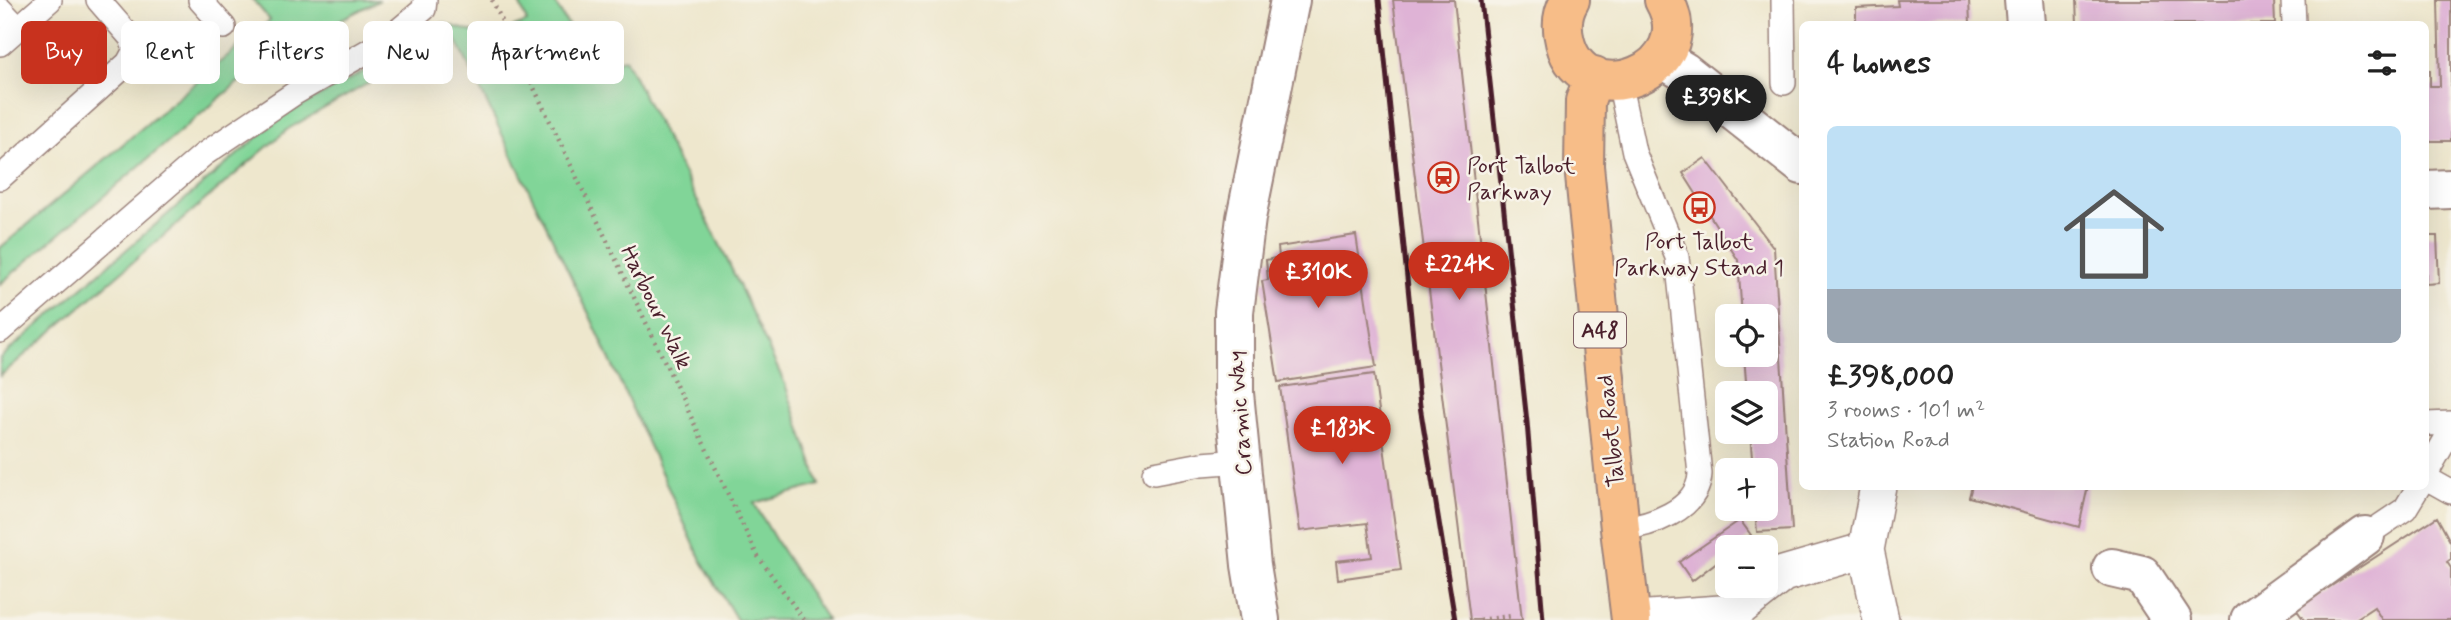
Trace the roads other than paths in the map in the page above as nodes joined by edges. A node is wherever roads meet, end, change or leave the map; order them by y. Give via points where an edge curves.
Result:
1 (50, 0) edge
2 (98, 0) edge
3 (200, 0) edge
4 (425, 0) edge
5 (1290, 0) edge
6 (1570, 0) edge
7 (1664, 0) edge
8 (1783, 0) edge
9 (2025, 0) edge
10 (2293, 0) edge
11 (0, 9) edge
12 (2025, 21) edge
13 (2294, 21) edge
14 (224, 27) dead end
15 (18, 29) junction
16 (0, 44) edge
17 (1661, 58) junction
18 (1606, 79) junction
19 (1784, 83) dead end
20 (1799, 163) edge
21 (0, 178) edge
22 (2451, 189) edge
23 (2429, 190) edge
24 (0, 331) edge
25 (2451, 423) edge
26 (2429, 424) edge
27 (2451, 430) edge
28 (1241, 461) junction
29 (2429, 470) edge
30 (1154, 473) dead end
31 (2429, 478) edge
32 (1877, 490) edge
33 (2416, 490) edge
34 (2451, 492) edge
35 (1620, 529) junction
36 (2365, 536) joint
37 (1866, 550) junction
38 (2112, 568) dead end
39 (1640, 619) edge
40 (1260, 620) edge
41 (1881, 620) edge
42 (2172, 620) edge
43 (2250, 620) edge

1 - 15 lane
2 - 21 lane via 131,38 135,50 128,63
3 - 14 lane
4 - 24 lane via 424,9 387,40 295,93 203,155
5 - 28 street, Cramic Way via 1245,218 1234,312 1234,393
6 - 18 main road via 1563,20 1567,49 1576,63
7 - 17 main road via 1671,25
8 - 19 lane
9 - 12 street
10 - 13 lane
11 - 15 lane
15 - 16 lane
17 - 18 main road via 1635,78
17 - 20 street
18 - 35 main road, Talbot Road / A48 via 1585,101 1584,166
18 - 35 lane via 1677,257 1700,474 1697,489 1682,506 1643,526
22 - 23 street
25 - 26 lane
27 - 29 lane
28 - 30 lane
28 - 40 street, Cramic Way
31 - 34 lane
32 - 37 street
33 - 36 lane via 2405,509
35 - 39 main road, Talbot Road / A48
36 - 43 street
37 - 39 street via 1783,574 1735,612
37 - 41 street
38 - 42 street via 2142,575

